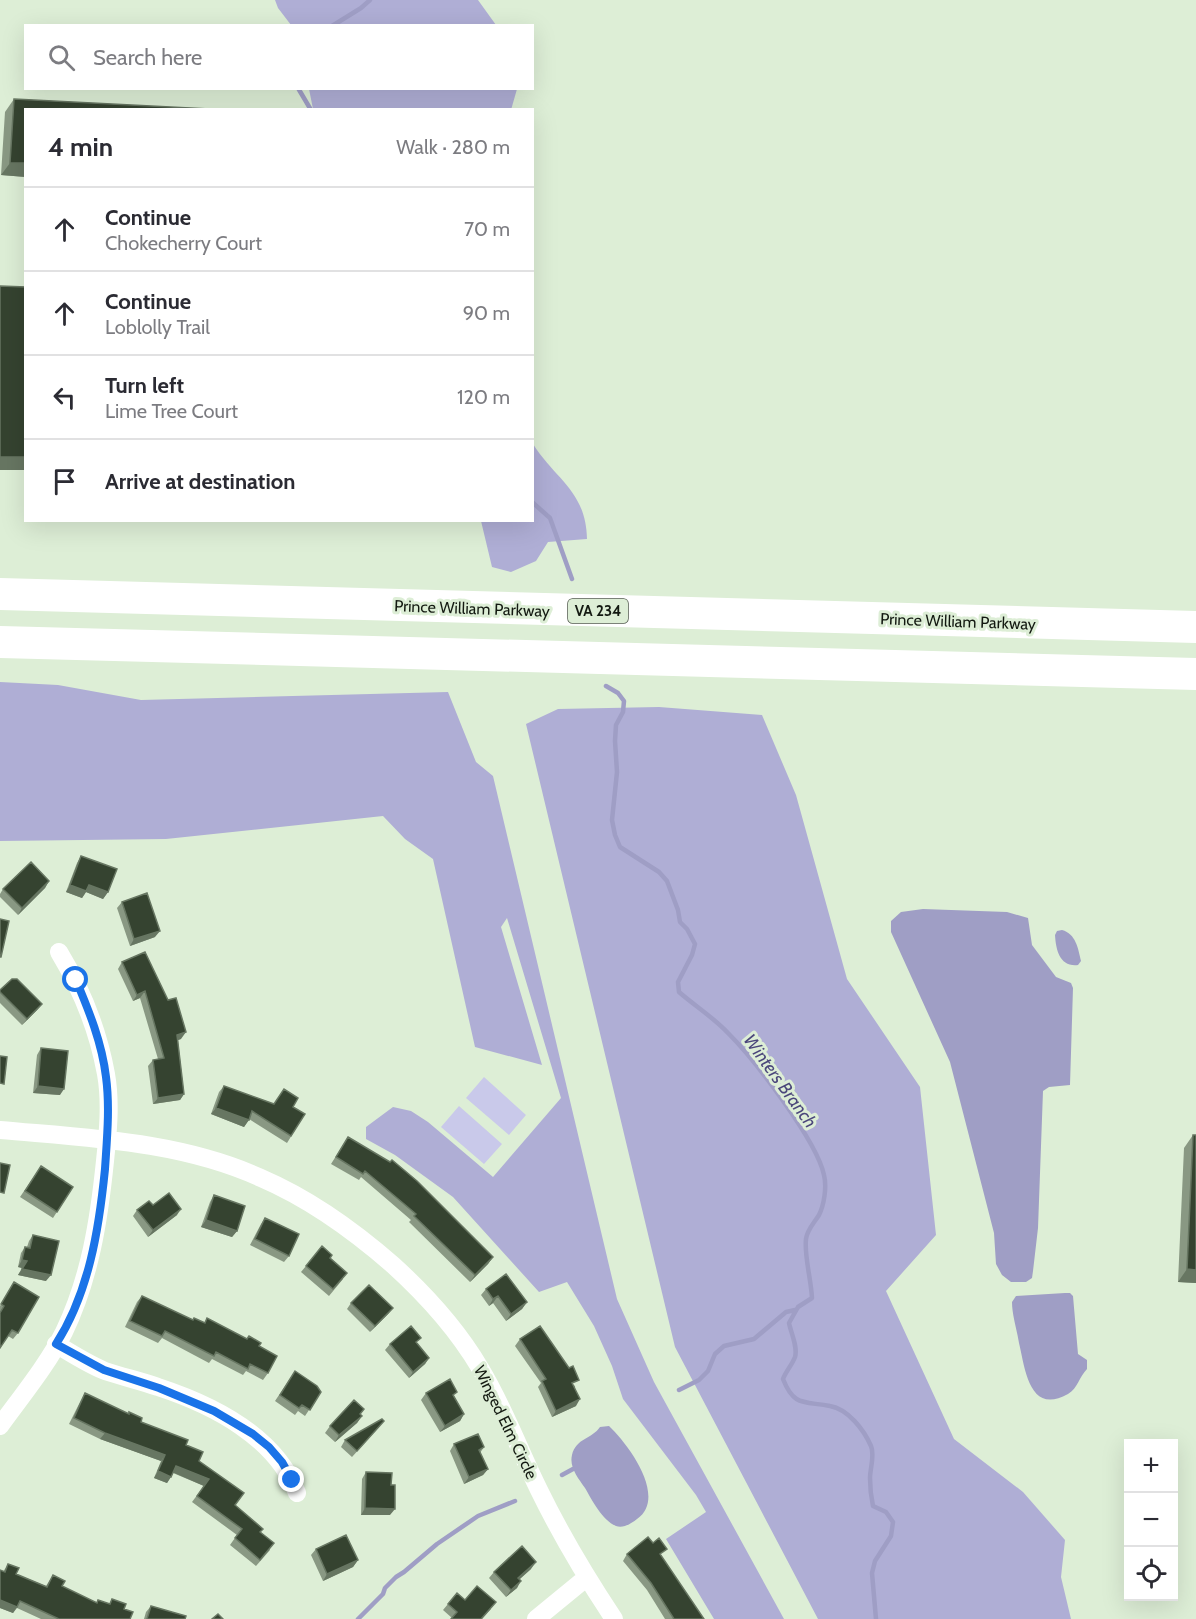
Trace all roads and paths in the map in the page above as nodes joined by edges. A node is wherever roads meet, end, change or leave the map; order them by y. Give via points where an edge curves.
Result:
1 (0, 594) edge
2 (1196, 627) edge
3 (0, 642) edge
4 (1196, 674) edge
5 (59, 952) dead end
6 (0, 1130) edge
7 (107, 1140) junction
8 (56, 1344) junction
9 (0, 1426) edge
10 (297, 1493) dead end
11 (586, 1578) junction
12 (536, 1619) edge
13 (614, 1619) edge

1 - 2 highway, Prince William Parkway / VA 234
3 - 4 highway
5 - 7 street via 76,980 99,1041 106,1077
6 - 7 street, Winged Elm Circle
7 - 8 street via 95,1241 77,1302
7 - 11 street, Winged Elm Circle via 182,1152 261,1177 300,1197 372,1246 433,1304 480,1367
8 - 9 street
8 - 10 street via 104,1370 187,1398 253,1434 282,1462
11 - 12 street
11 - 13 street, Winged Elm Circle

